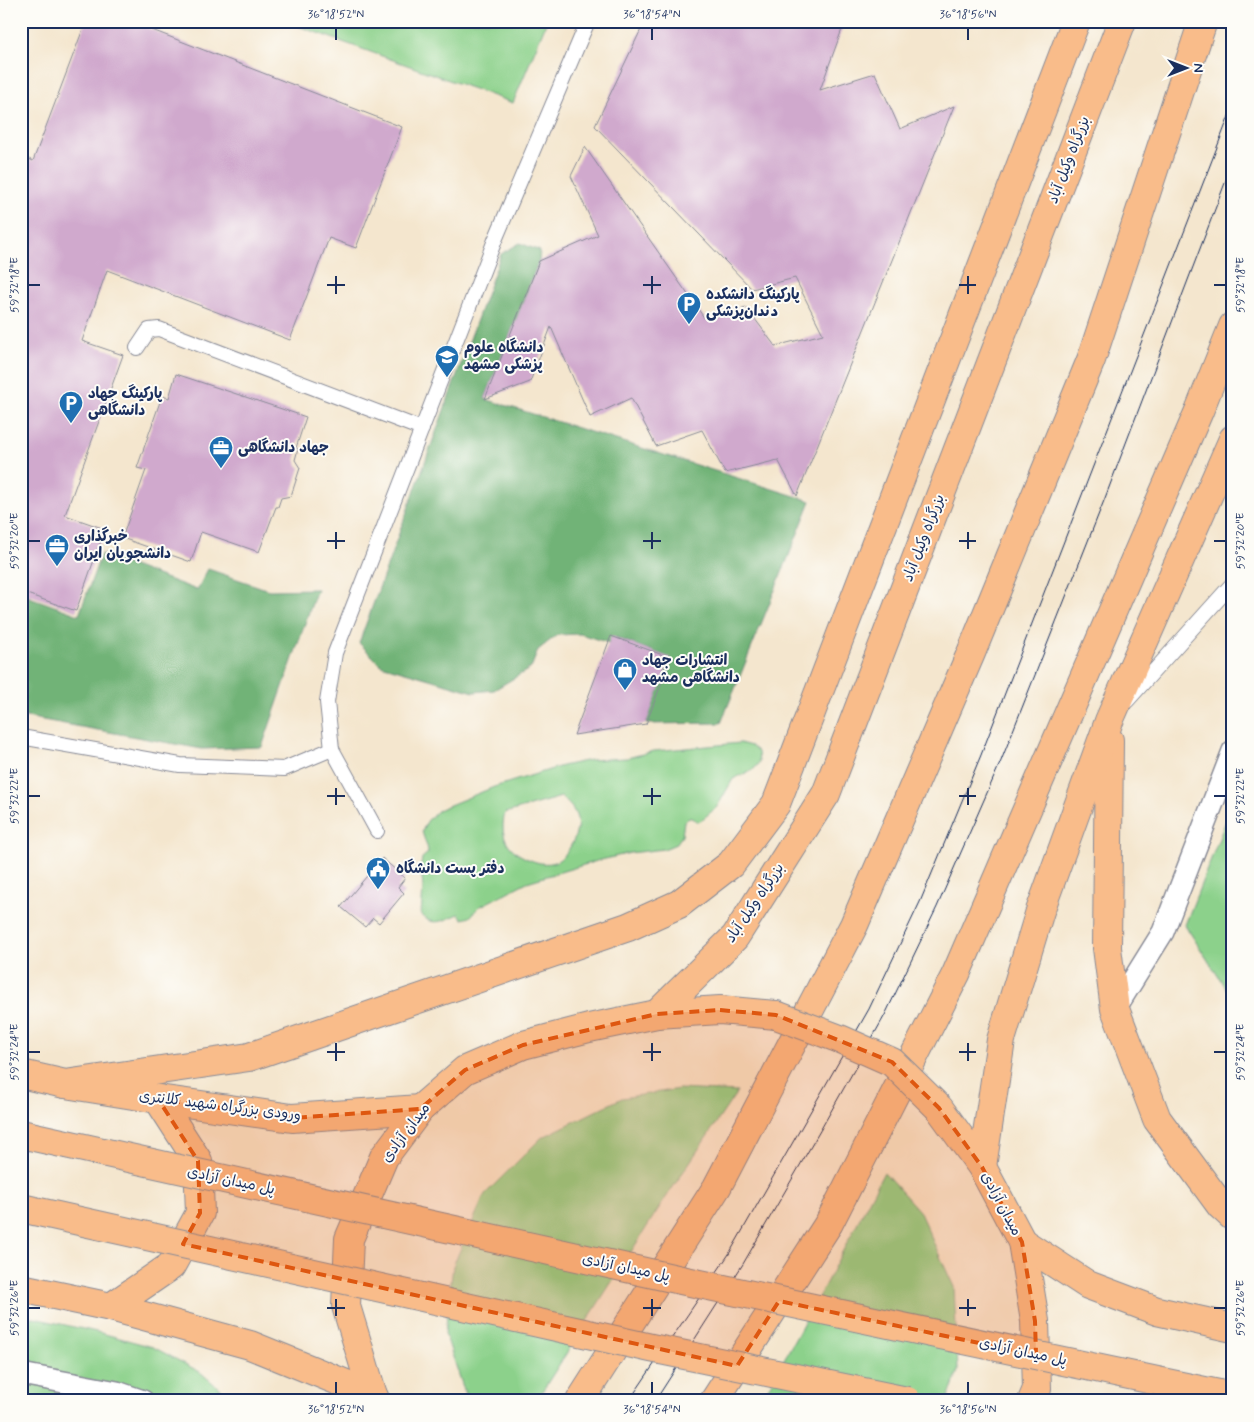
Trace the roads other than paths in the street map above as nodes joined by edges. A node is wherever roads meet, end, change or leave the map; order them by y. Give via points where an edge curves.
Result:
1 (588, 21) edge
2 (1076, 21) edge
3 (1122, 21) edge
4 (1203, 21) edge
5 (1233, 326) edge
6 (137, 348) dead end
7 (422, 428) junction
8 (1233, 439) edge
9 (1233, 583) edge
10 (1110, 721) junction
11 (21, 736) edge
12 (332, 749) junction
13 (1233, 751) edge
14 (377, 831) dead end
15 (1115, 1009) junction
16 (658, 1014) junction
17 (21, 1074) edge
18 (65, 1084) junction
19 (158, 1099) junction
20 (420, 1110) junction
21 (21, 1134) edge
22 (982, 1168) junction
23 (21, 1208) edge
24 (1233, 1217) edge
25 (1022, 1242) junction
26 (21, 1288) edge
27 (110, 1307) junction
28 (1233, 1328) edge
29 (21, 1374) edge
30 (1233, 1396) edge
31 (374, 1398) edge
32 (143, 1401) edge
33 (580, 1401) edge
34 (714, 1401) edge
35 (907, 1401) edge
36 (1032, 1401) edge

1 - 7 lane
2 - 18 highway via 776,804 731,864 679,904 628,927 249,1057
3 - 16 highway, بزرگراه وکیل آباد via 826,794 735,937
4 - 33 highway via 1091,360 854,926 717,1187
5 - 34 highway via 956,974 829,1223
6 - 7 lane via 149,330 159,329
7 - 12 lane via 334,653 327,702
8 - 10 highway
9 - 10 lane
10 - 15 highway via 1107,948
10 - 22 highway via 1040,911 1001,1040
11 - 12 lane via 180,765 284,768
12 - 14 lane
13 - 15 street via 1164,932
15 - 24 highway via 1157,1119 1221,1206
16 - 20 highway, میدان آزادی via 523,1045 465,1070
16 - 22 highway, میدان آزادی, bridge via 720,1010 776,1015 892,1062 939,1108
17 - 18 highway, ورودی بزرگراه شهید کلانتری
18 - 19 highway, ورودی بزرگراه شهید کلانتری
19 - 20 highway, ورودی بزرگراه شهید کلانتری via 292,1118
19 - 27 highway via 198,1162 200,1214 171,1266
20 - 31 highway, میدان آزادی via 384,1157 349,1239 346,1306
21 - 30 highway, پل میدان آزادی, bridge via 681,1280
22 - 25 highway, میدان آزادی
23 - 35 highway, bridge via 651,1348
25 - 28 highway via 1088,1285 1157,1311
25 - 36 highway, میدان آزادی via 1035,1321 1037,1389
26 - 27 highway
27 - 31 highway via 250,1345
29 - 32 street via 117,1392

